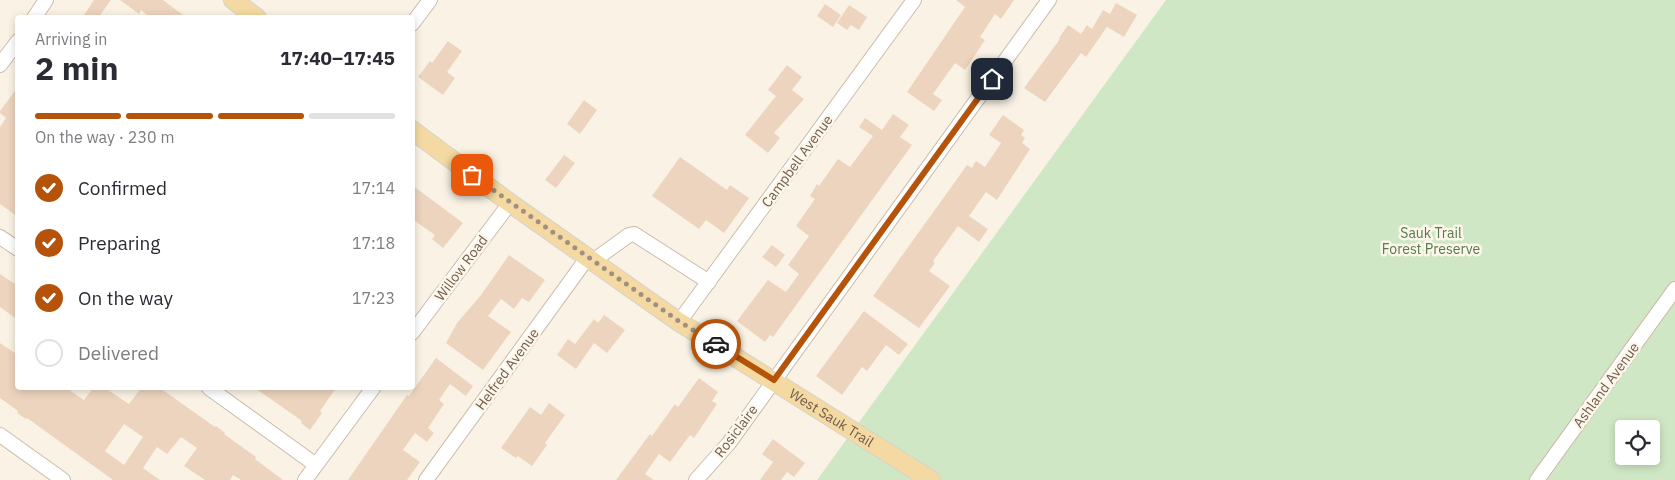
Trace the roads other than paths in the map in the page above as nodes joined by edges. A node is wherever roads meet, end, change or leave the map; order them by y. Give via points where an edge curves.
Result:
1 (46, 0) edge
2 (233, 0) edge
3 (430, 0) edge
4 (914, 0) edge
5 (1049, 0) edge
6 (36, 15) edge
7 (253, 15) edge
8 (415, 20) edge
9 (13, 56) edge
10 (0, 65) edge
11 (415, 132) edge
12 (510, 203) junction
13 (0, 237) edge
14 (15, 248) edge
15 (591, 259) junction
16 (709, 282) junction
17 (1675, 290) edge
18 (680, 322) junction
19 (415, 329) edge
20 (774, 380) junction
21 (212, 390) edge
22 (372, 390) edge
23 (0, 435) edge
24 (316, 465) junction
25 (63, 480) edge
26 (305, 480) edge
27 (426, 480) edge
28 (696, 480) edge
29 (931, 480) edge
30 (1537, 480) edge

1 - 6 street
2 - 7 main road
3 - 8 street
4 - 16 street, Campbell Avenue
5 - 20 street, Rosiclaire
9 - 10 street
11 - 12 main road, West Sauk Trail
12 - 15 main road, West Sauk Trail
12 - 19 street, Willow Road
13 - 14 street
15 - 16 street, Helfred Avenue via 634,234
15 - 18 main road, West Sauk Trail
15 - 27 street, Helfred Avenue
16 - 18 street, Campbell Avenue
17 - 30 street, Ashland Avenue
18 - 20 main road, West Sauk Trail
20 - 28 street, Rosiclaire via 729,443
20 - 29 main road, West Sauk Trail
21 - 24 street
22 - 24 street
23 - 25 street
24 - 26 street

